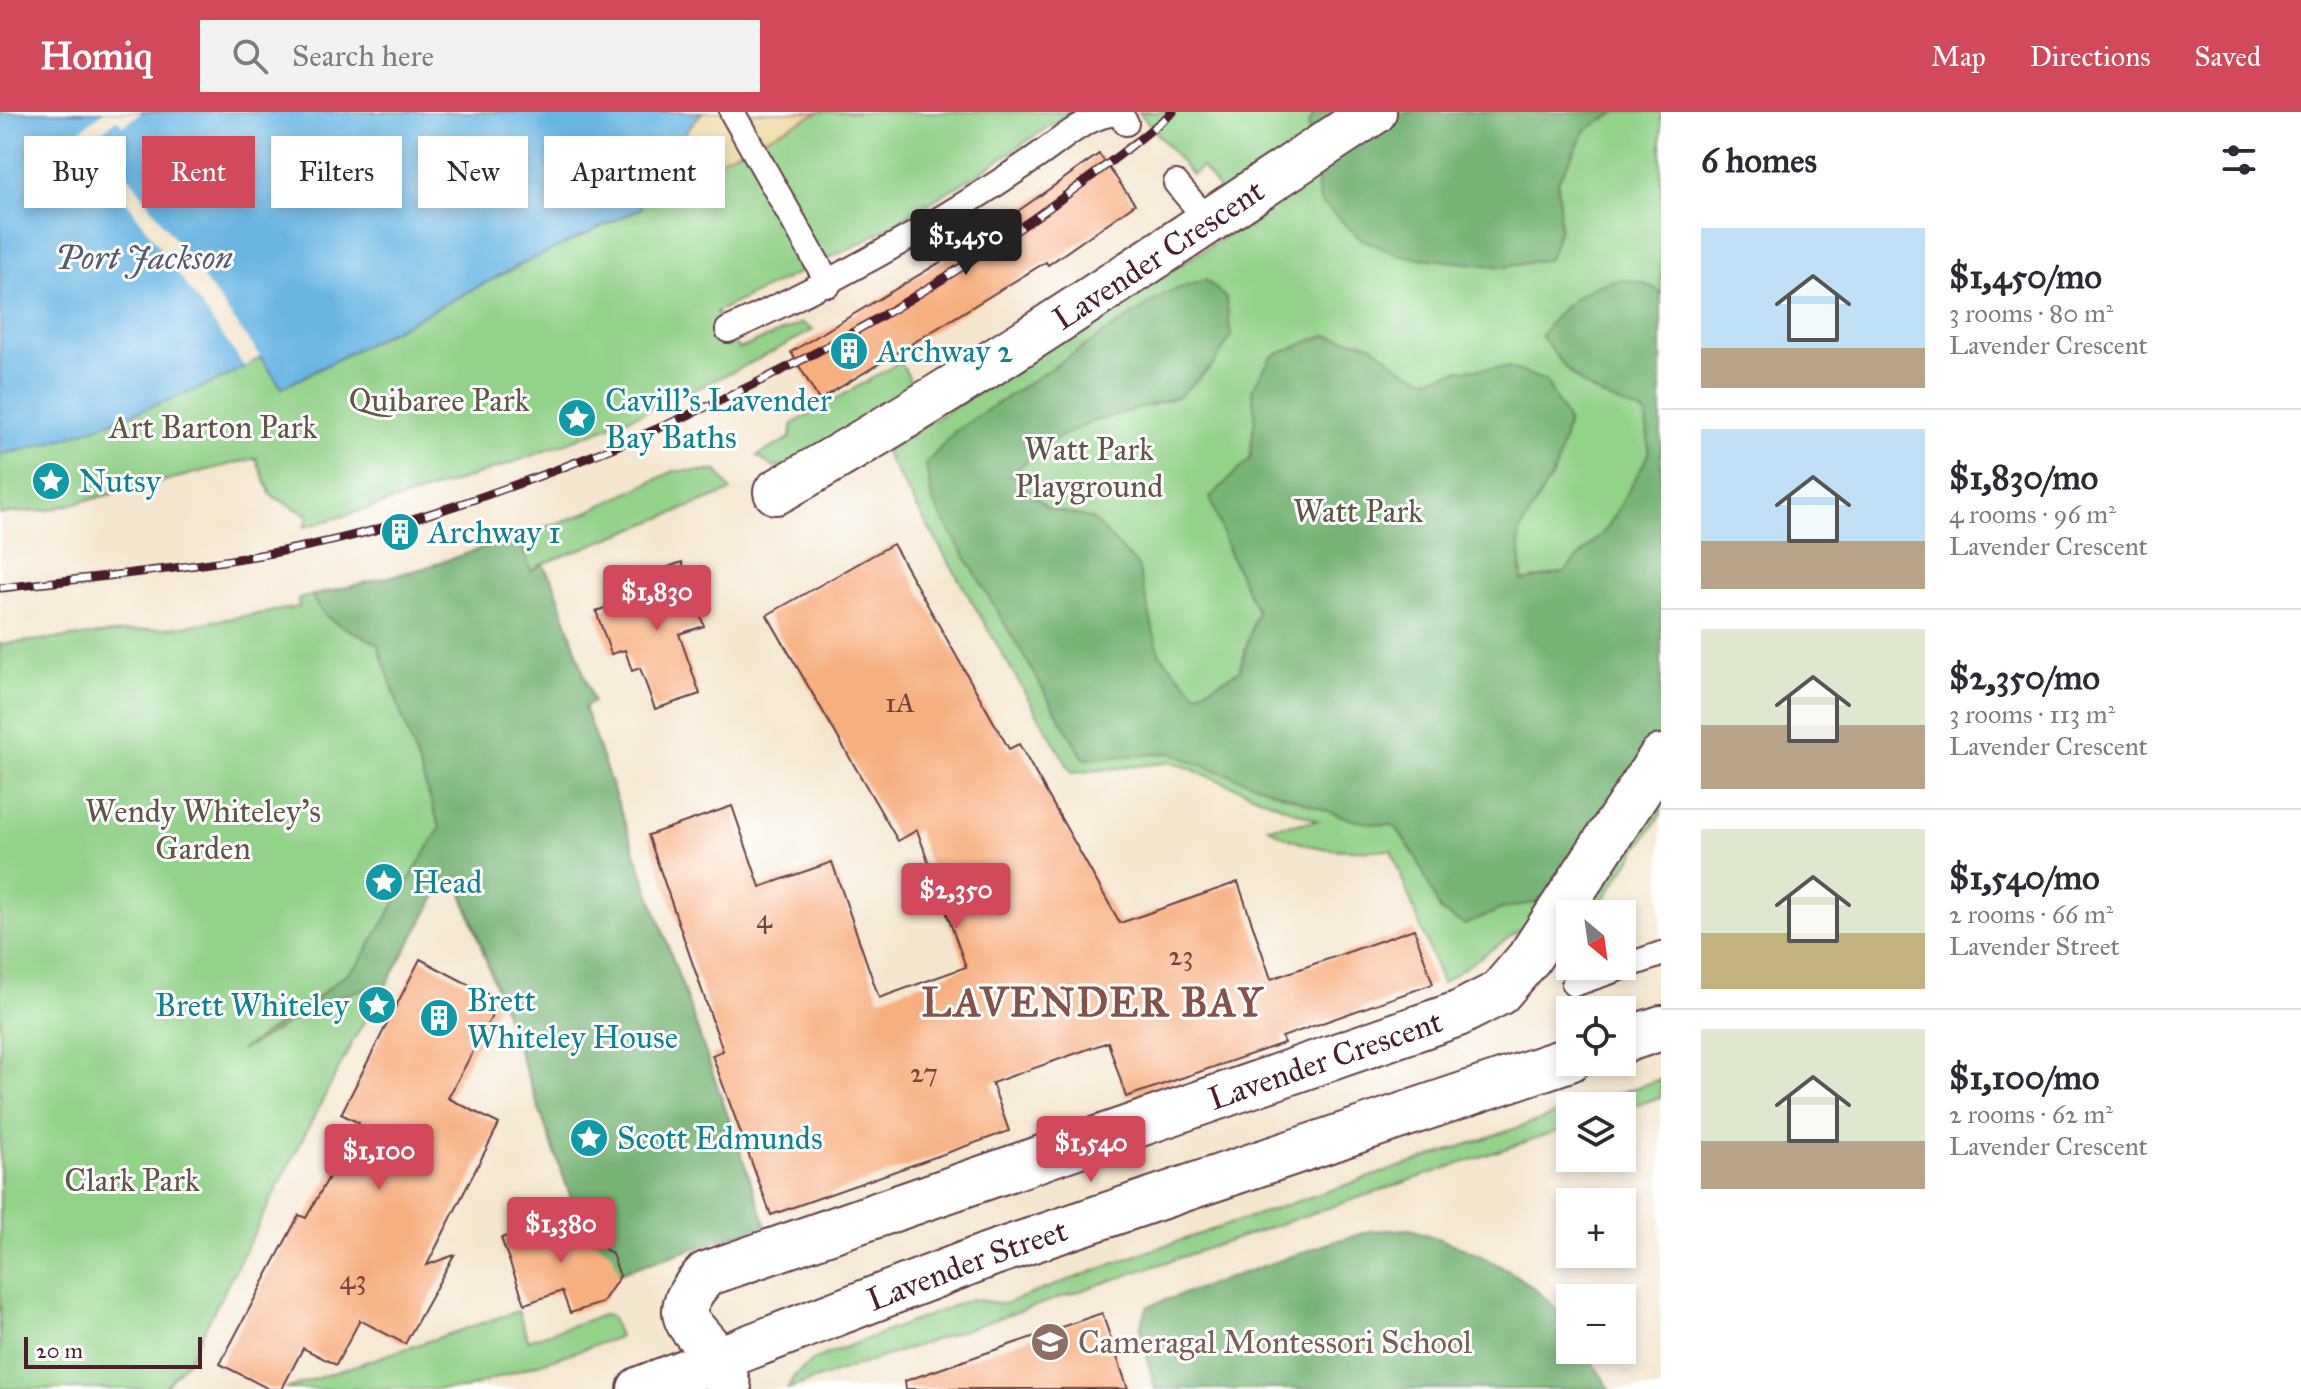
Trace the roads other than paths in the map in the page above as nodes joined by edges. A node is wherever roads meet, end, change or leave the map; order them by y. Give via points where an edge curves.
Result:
1 (732, 112) edge
2 (1374, 112) edge
3 (1126, 123) dead end
4 (1176, 183) dead end
5 (1209, 222) junction
6 (829, 284) junction
7 (728, 330) dead end
8 (776, 492) dead end
9 (1661, 757) edge
10 (1661, 954) edge
11 (1574, 984) dead end
12 (1661, 1028) edge
13 (1636, 1036) edge
14 (1556, 1064) edge
15 (724, 1375) edge
16 (640, 1389) edge

1 - 6 lane
2 - 5 street, Lavender Crescent
3 - 6 lane via 1119,113 1091,119 964,207
4 - 5 lane
5 - 8 street, Lavender Crescent
6 - 7 lane
9 - 15 street, Lavender Crescent via 1529,958 1499,993 1458,1014 706,1274 688,1298 685,1314 689,1328
10 - 11 lane
12 - 13 street
14 - 15 street, Lavender Street via 991,1254
15 - 16 street, Lavender Street

